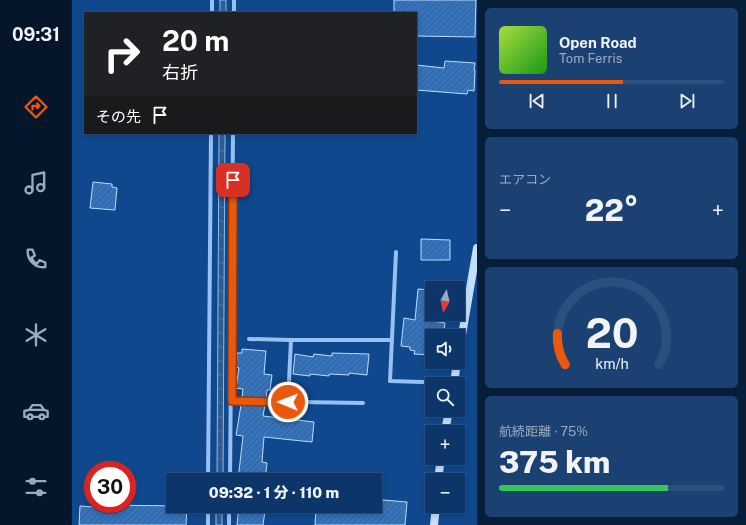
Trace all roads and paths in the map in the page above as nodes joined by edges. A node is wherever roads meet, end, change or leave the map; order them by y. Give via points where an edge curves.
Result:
1 (212, 0) edge
2 (234, 0) edge
3 (212, 12) edge
4 (234, 12) edge
5 (211, 134) edge
6 (233, 134) edge
7 (477, 248) edge
8 (396, 252) dead end
9 (463, 329) edge
10 (249, 339) dead end
11 (291, 340) junction
12 (392, 340) junction
13 (425, 383) edge
14 (232, 401) junction
15 (288, 402) junction
16 (363, 403) dead end
17 (208, 473) edge
18 (230, 473) edge
19 (208, 513) edge
20 (229, 513) edge
21 (435, 513) edge
22 (208, 525) edge
23 (229, 525) edge
24 (434, 525) edge

1 - 3 street
2 - 4 street
5 - 17 street
6 - 14 street
7 - 9 main road
8 - 12 street
10 - 11 street
11 - 12 street
11 - 15 street
12 - 13 street via 390,381
14 - 15 street
14 - 18 street
15 - 16 street
19 - 22 street
20 - 23 street
21 - 24 main road

